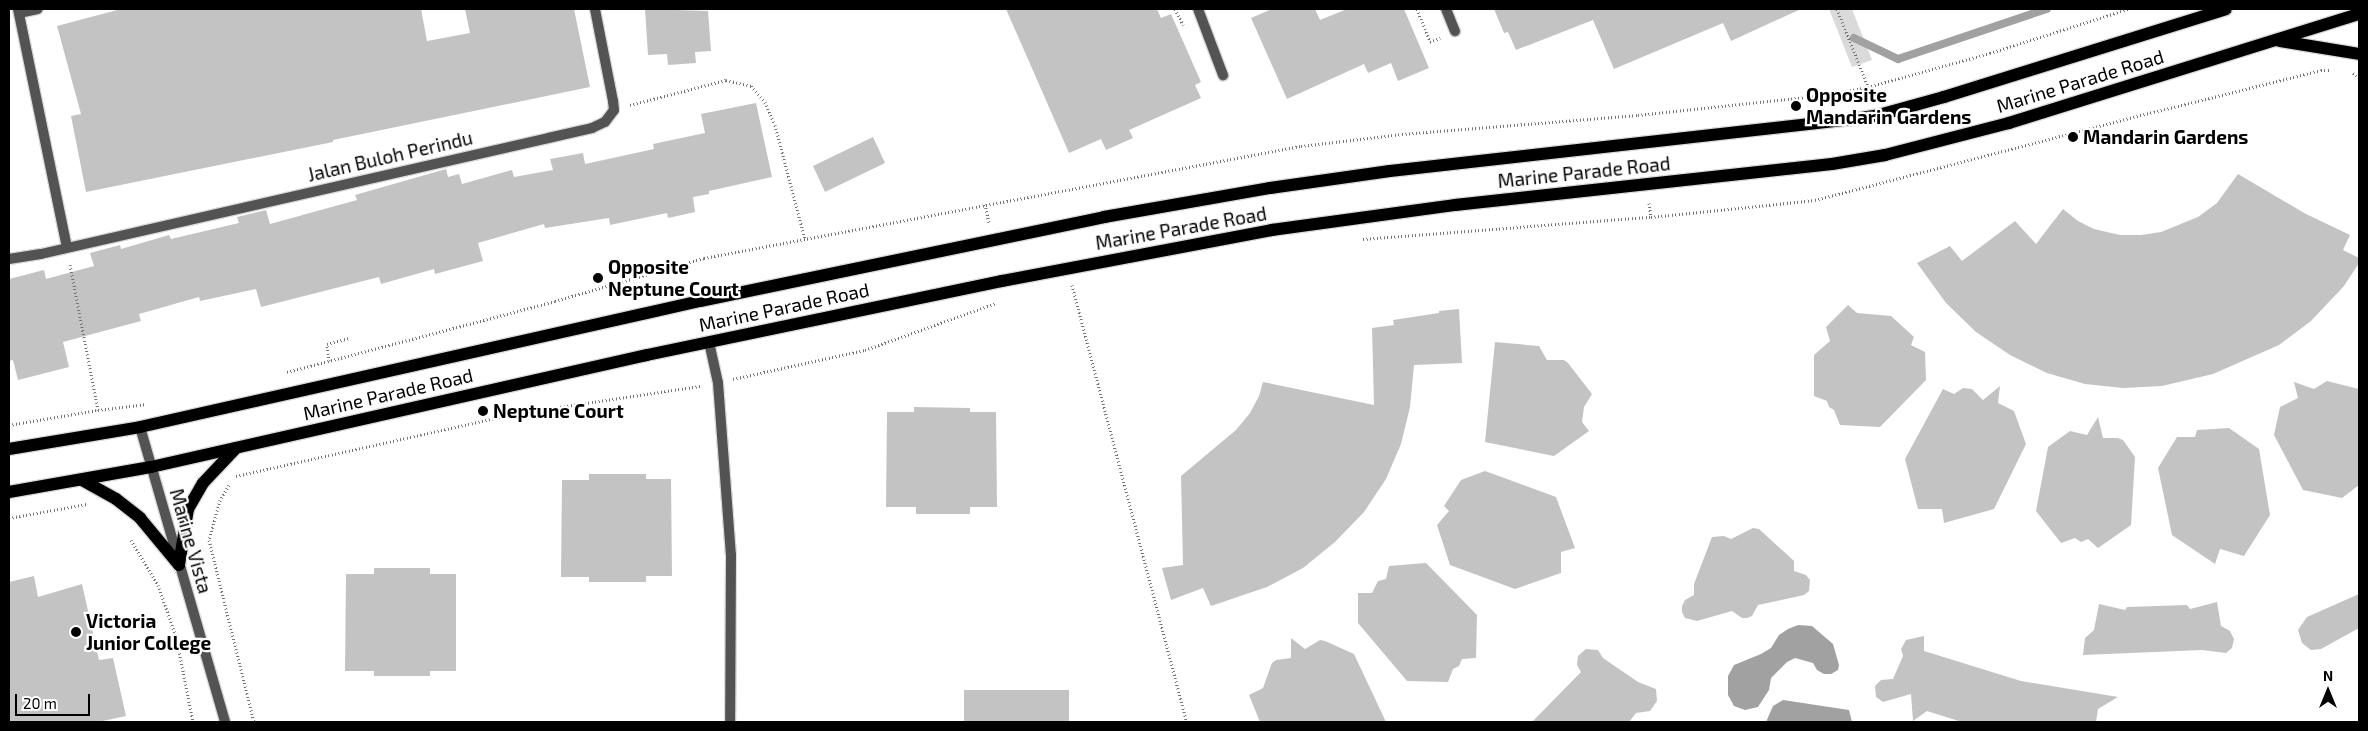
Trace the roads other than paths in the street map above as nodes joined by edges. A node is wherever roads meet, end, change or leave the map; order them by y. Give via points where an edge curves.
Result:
1 (38, 9) edge
2 (595, 9) edge
3 (1198, 9) edge
4 (1446, 9) edge
5 (2226, 9) edge
6 (19, 11) edge
7 (2359, 14) edge
8 (1455, 31) road end
9 (2277, 41) junction
10 (2359, 54) edge
11 (1223, 75) dead end
12 (67, 247) junction
13 (9, 259) edge
14 (710, 342) junction
15 (140, 427) junction
16 (236, 448) junction
17 (9, 449) edge
18 (151, 467) junction
19 (82, 480) junction
20 (9, 492) edge
21 (178, 565) junction
22 (225, 722) edge
23 (730, 722) edge

1 - 6 street
2 - 12 street, Jalan Buloh Perindu via 614,110 605,122 592,128
3 - 11 street
4 - 8 street
5 - 15 main road, Marine Parade Road via 1879,115 1390,171 1104,217 710,299
6 - 12 street
7 - 9 main road, Marine Parade Road
9 - 10 main road
9 - 14 main road, Marine Parade Road via 2009,123 1885,155 1832,164 1455,205 1272,230 1051,271
12 - 13 street, Jalan Buloh Perindu
14 - 16 main road, Marine Parade Road
14 - 23 street via 718,383 731,555
15 - 17 main road, Marine Parade Road
15 - 18 street, Marine Vista
16 - 18 main road, Marine Parade Road
16 - 21 main road via 203,483 188,509
18 - 19 main road, Marine Parade Road
18 - 21 street, Marine Vista
19 - 20 main road, Marine Parade Road
19 - 21 main road via 116,499 140,518
21 - 22 street, Marine Vista

